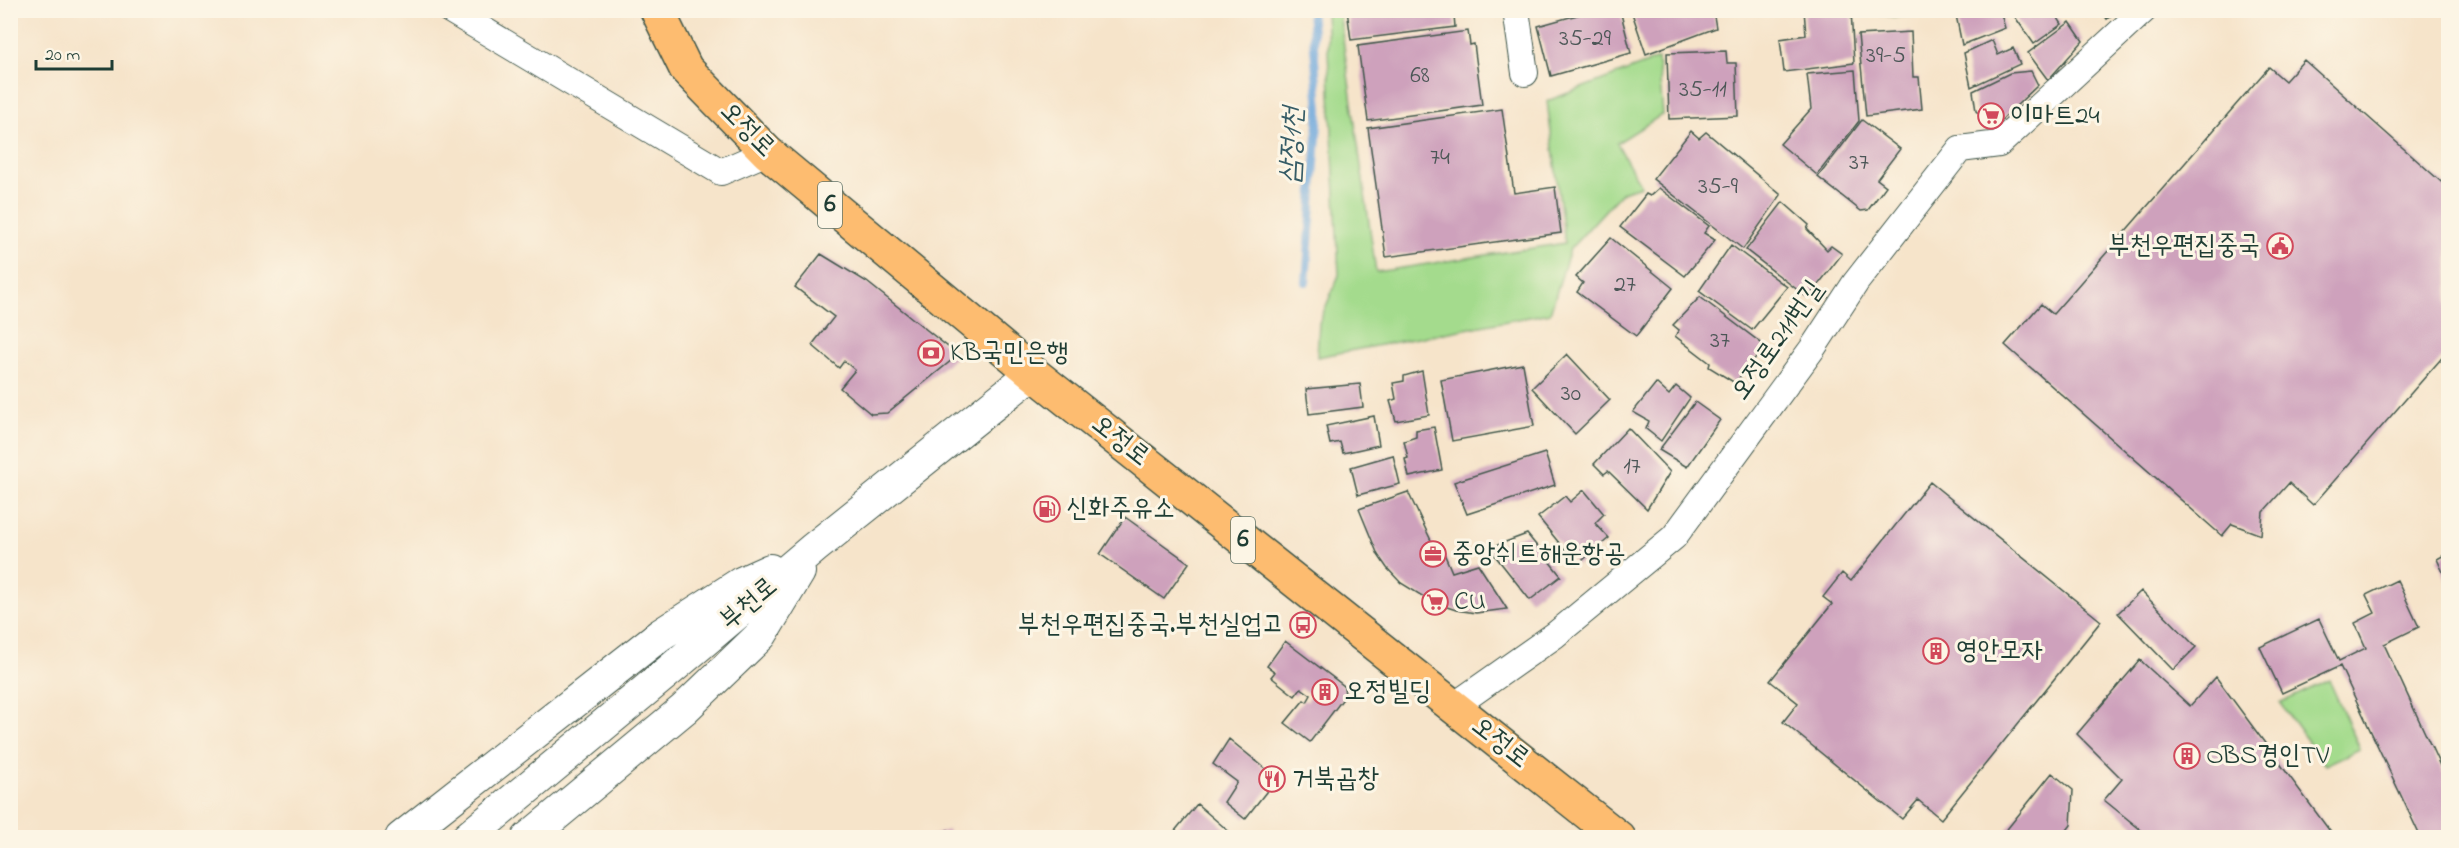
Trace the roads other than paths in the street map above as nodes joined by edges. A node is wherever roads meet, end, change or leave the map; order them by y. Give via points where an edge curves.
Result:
1 (450, 10) edge
2 (657, 10) edge
3 (1516, 10) edge
4 (2144, 10) edge
5 (1525, 73) dead end
6 (767, 152) junction
7 (1033, 373) junction
8 (814, 548) junction
9 (1454, 706) junction
10 (401, 837) edge
11 (467, 837) edge
12 (528, 837) edge
13 (1619, 837) edge

1 - 6 street via 721,172
2 - 6 main road, 오정로 / 6 via 686,69
3 - 5 street
4 - 9 street, 오정로211번길 via 1999,144 1960,149 1856,282 1812,349 1674,537 1556,635
6 - 7 main road, 오정로 / 6
7 - 8 street, 부천로
7 - 9 main road, 오정로 / 6
8 - 10 street via 741,583 660,635
8 - 11 street, 부천로
8 - 12 street via 761,635 684,709
9 - 13 main road, 오정로 / 6

